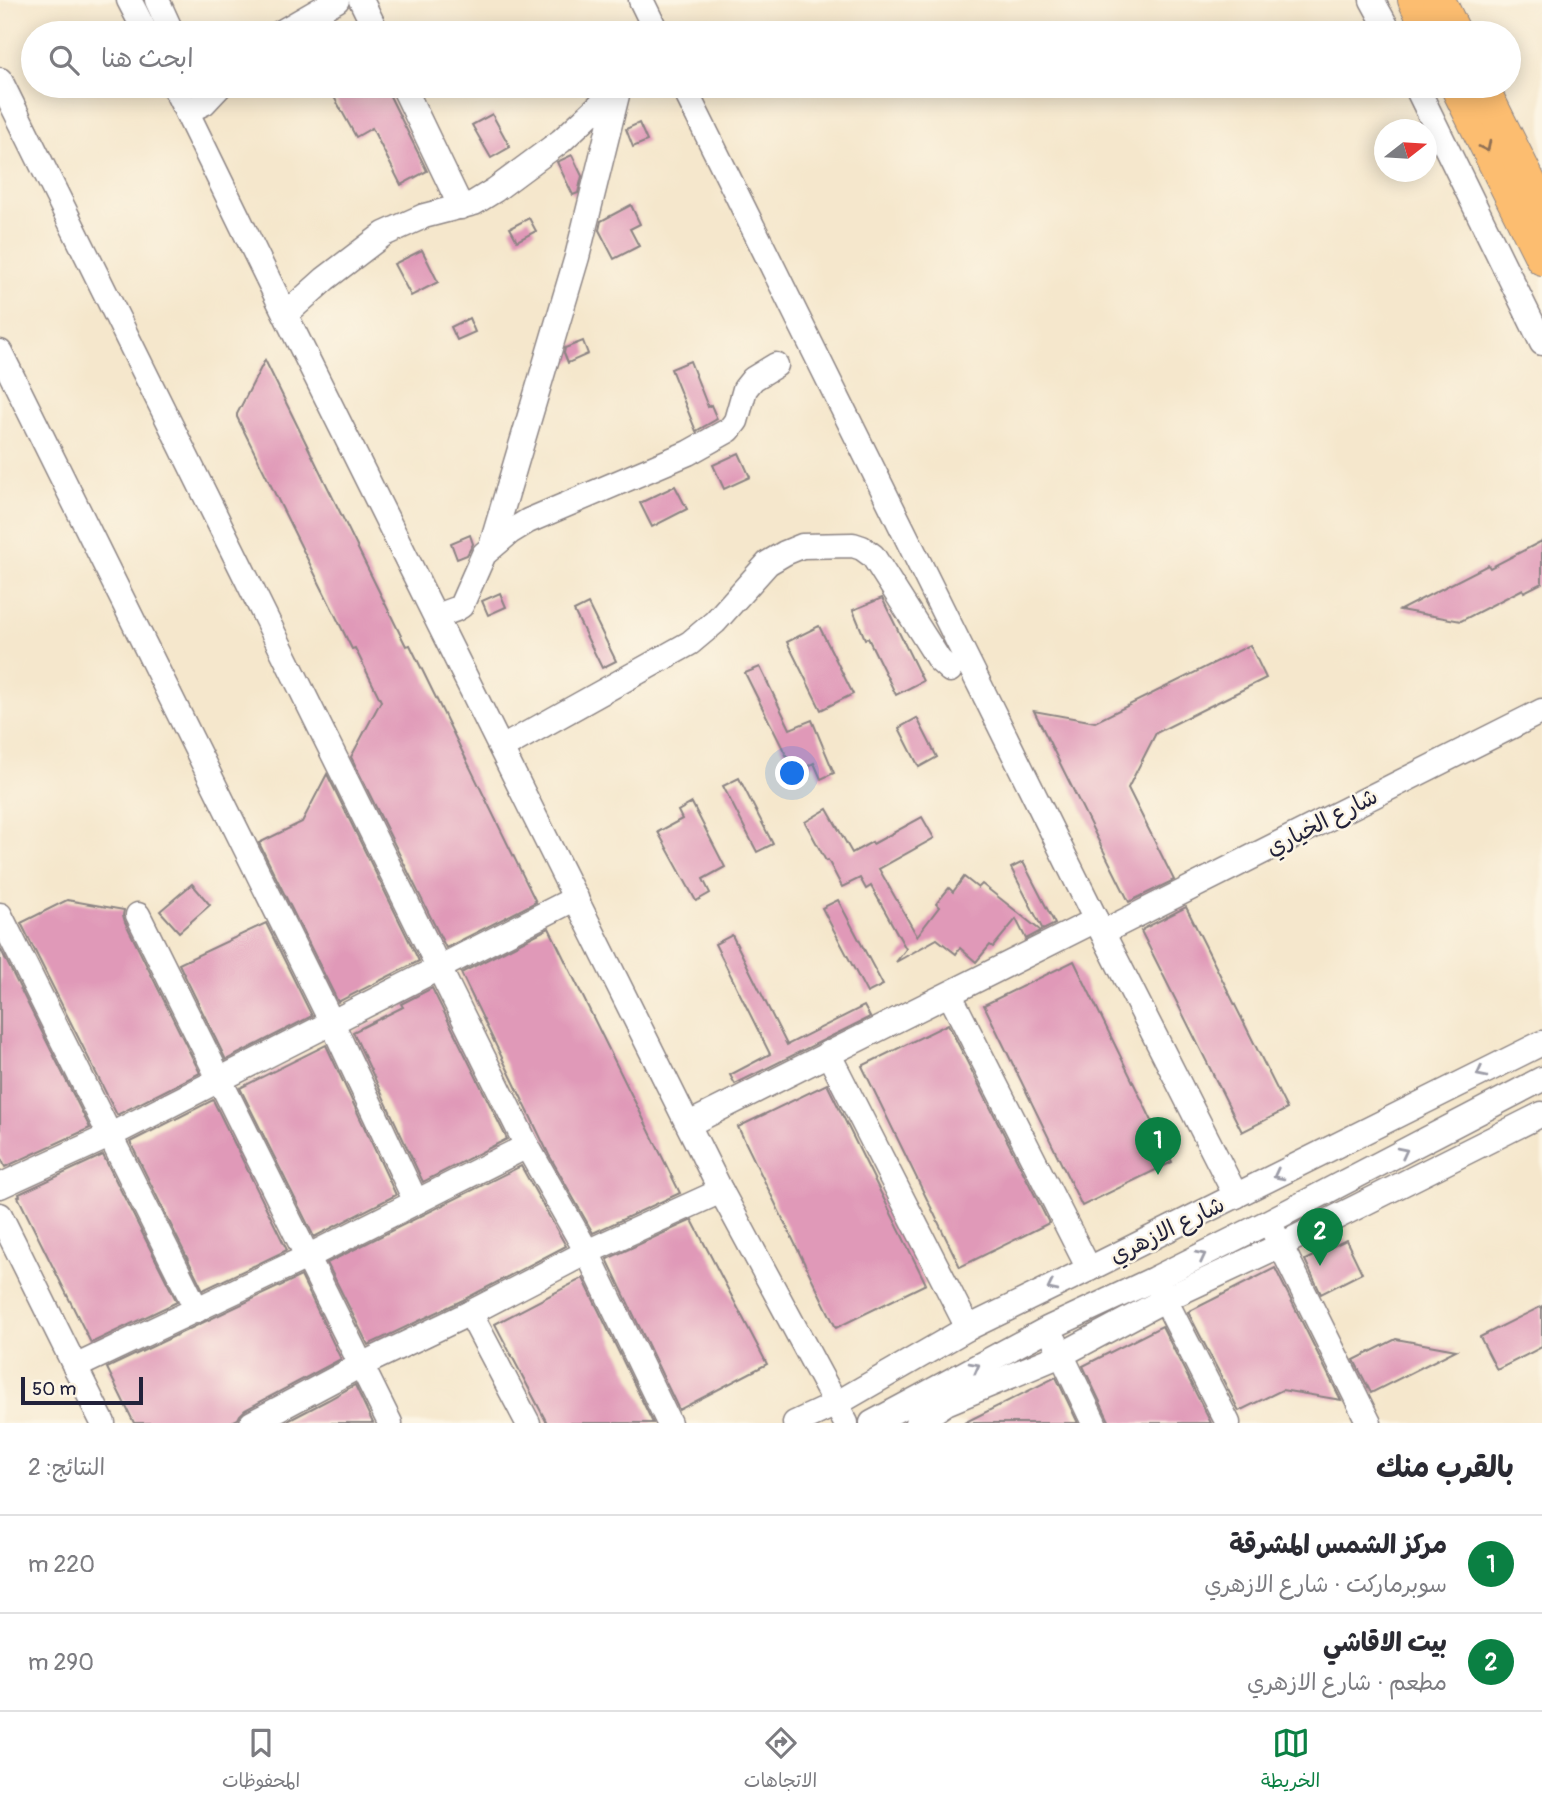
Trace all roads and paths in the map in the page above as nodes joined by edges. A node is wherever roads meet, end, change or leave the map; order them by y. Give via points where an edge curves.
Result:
1 (129, 0) edge
2 (157, 0) edge
3 (337, 0) edge
4 (361, 0) edge
5 (641, 0) edge
6 (1373, 0) edge
7 (1414, 0) edge
8 (1439, 0) edge
9 (140, 21) edge
10 (167, 21) edge
11 (301, 21) edge
12 (371, 21) edge
13 (651, 21) edge
14 (1384, 21) edge
15 (1424, 21) edge
16 (1449, 21) edge
17 (0, 80) edge
18 (203, 98) edge
19 (408, 98) edge
20 (607, 98) edge
21 (616, 98) edge
22 (689, 98) edge
23 (1422, 98) edge
24 (1462, 98) edge
25 (1488, 98) edge
26 (461, 206) junction
27 (1542, 207) edge
28 (1542, 259) edge
29 (286, 314) junction
30 (1542, 343) edge
31 (0, 352) edge
32 (776, 365) dead end
33 (491, 547) junction
34 (437, 616) junction
35 (950, 670) dead end
36 (1542, 711) edge
37 (502, 748) junction
38 (576, 898) junction
39 (0, 915) edge
40 (138, 915) dead end
41 (1099, 926) junction
42 (440, 967) junction
43 (950, 995) junction
44 (332, 1023) junction
45 (1542, 1042) edge
46 (828, 1053) junction
47 (1542, 1079) edge
48 (220, 1080) junction
49 (1542, 1114) edge
50 (689, 1124) junction
51 (109, 1136) junction
52 (527, 1146) junction
53 (0, 1186) edge
54 (721, 1191) junction
55 (1236, 1196) junction
56 (416, 1202) junction
57 (0, 1214) edge
58 (1268, 1222) junction
59 (1281, 1245) junction
60 (587, 1252) junction
61 (307, 1257) junction
62 (1089, 1269) junction
63 (1160, 1289) junction
64 (197, 1310) junction
65 (470, 1312) junction
66 (968, 1328) junction
67 (1049, 1328) junction
68 (1060, 1355) junction
69 (361, 1365) junction
70 (75, 1367) junction
71 (946, 1405) edge
72 (841, 1413) edge
73 (103, 1423) edge
74 (253, 1423) edge
75 (390, 1423) edge
76 (528, 1423) edge
77 (669, 1423) edge
78 (795, 1423) edge
79 (872, 1423) edge
80 (917, 1423) edge
81 (1094, 1423) edge
82 (1228, 1423) edge
83 (1369, 1423) edge

1 - 9 street
2 - 10 street
3 - 11 street
4 - 12 street
5 - 13 street
6 - 14 street
7 - 15 main road
8 - 16 main road
17 - 42 street
18 - 29 street
19 - 26 street
20 - 26 street via 495,190
21 - 33 street via 577,257
22 - 41 street
23 - 30 street
24 -> 28 main road
25 - 27 main road
26 - 29 street via 384,234
29 - 34 street
31 - 44 street
32 - 33 street via 745,389 729,430 688,453 528,521
33 - 34 street via 461,606
34 - 37 street
35 - 37 street via 939,660 873,556 853,545 802,546 768,563 690,643
36 - 41 street, شارع الخياري
37 - 38 street
38 - 42 street
38 - 50 street
39 - 51 street
40 - 48 street
41 - 43 street, شارع الخياري
41 - 55 street
42 - 44 street
42 - 52 street
43 - 46 street, شارع الخياري
43 - 62 street
44 - 48 street
44 - 56 street
45 -> 55 street, شارع الازهري
46 - 50 street, شارع الخياري
46 - 66 street
58 -> 47 street, شارع الازهري
48 - 51 street
48 - 61 street
49 - 59 street
50 - 54 street
51 - 53 street
51 - 64 street
52 - 56 street
52 - 60 street
54 - 60 street
54 - 72 street
55 - 62 street, شارع الازهري
56 - 61 street
57 - 70 street
58 - 59 street
63 -> 58 street, شارع الازهري
59 - 63 street
59 - 83 street
60 - 65 street
60 - 77 street
61 - 64 street
61 - 69 street
62 -> 66 street, شارع الازهري
63 - 67 street, شارع الازهري
63 - 68 street
63 - 82 street
64 - 70 street
65 - 69 street
65 - 76 street
66 - 72 street, شارع الازهري
67 - 68 street
71 -> 67 street, شارع الازهري
68 - 71 street
68 - 81 street
69 - 74 street
69 - 75 street
70 - 73 street
71 - 79 street, شارع الازهري
71 - 80 street
72 - 78 street, شارع الازهري

